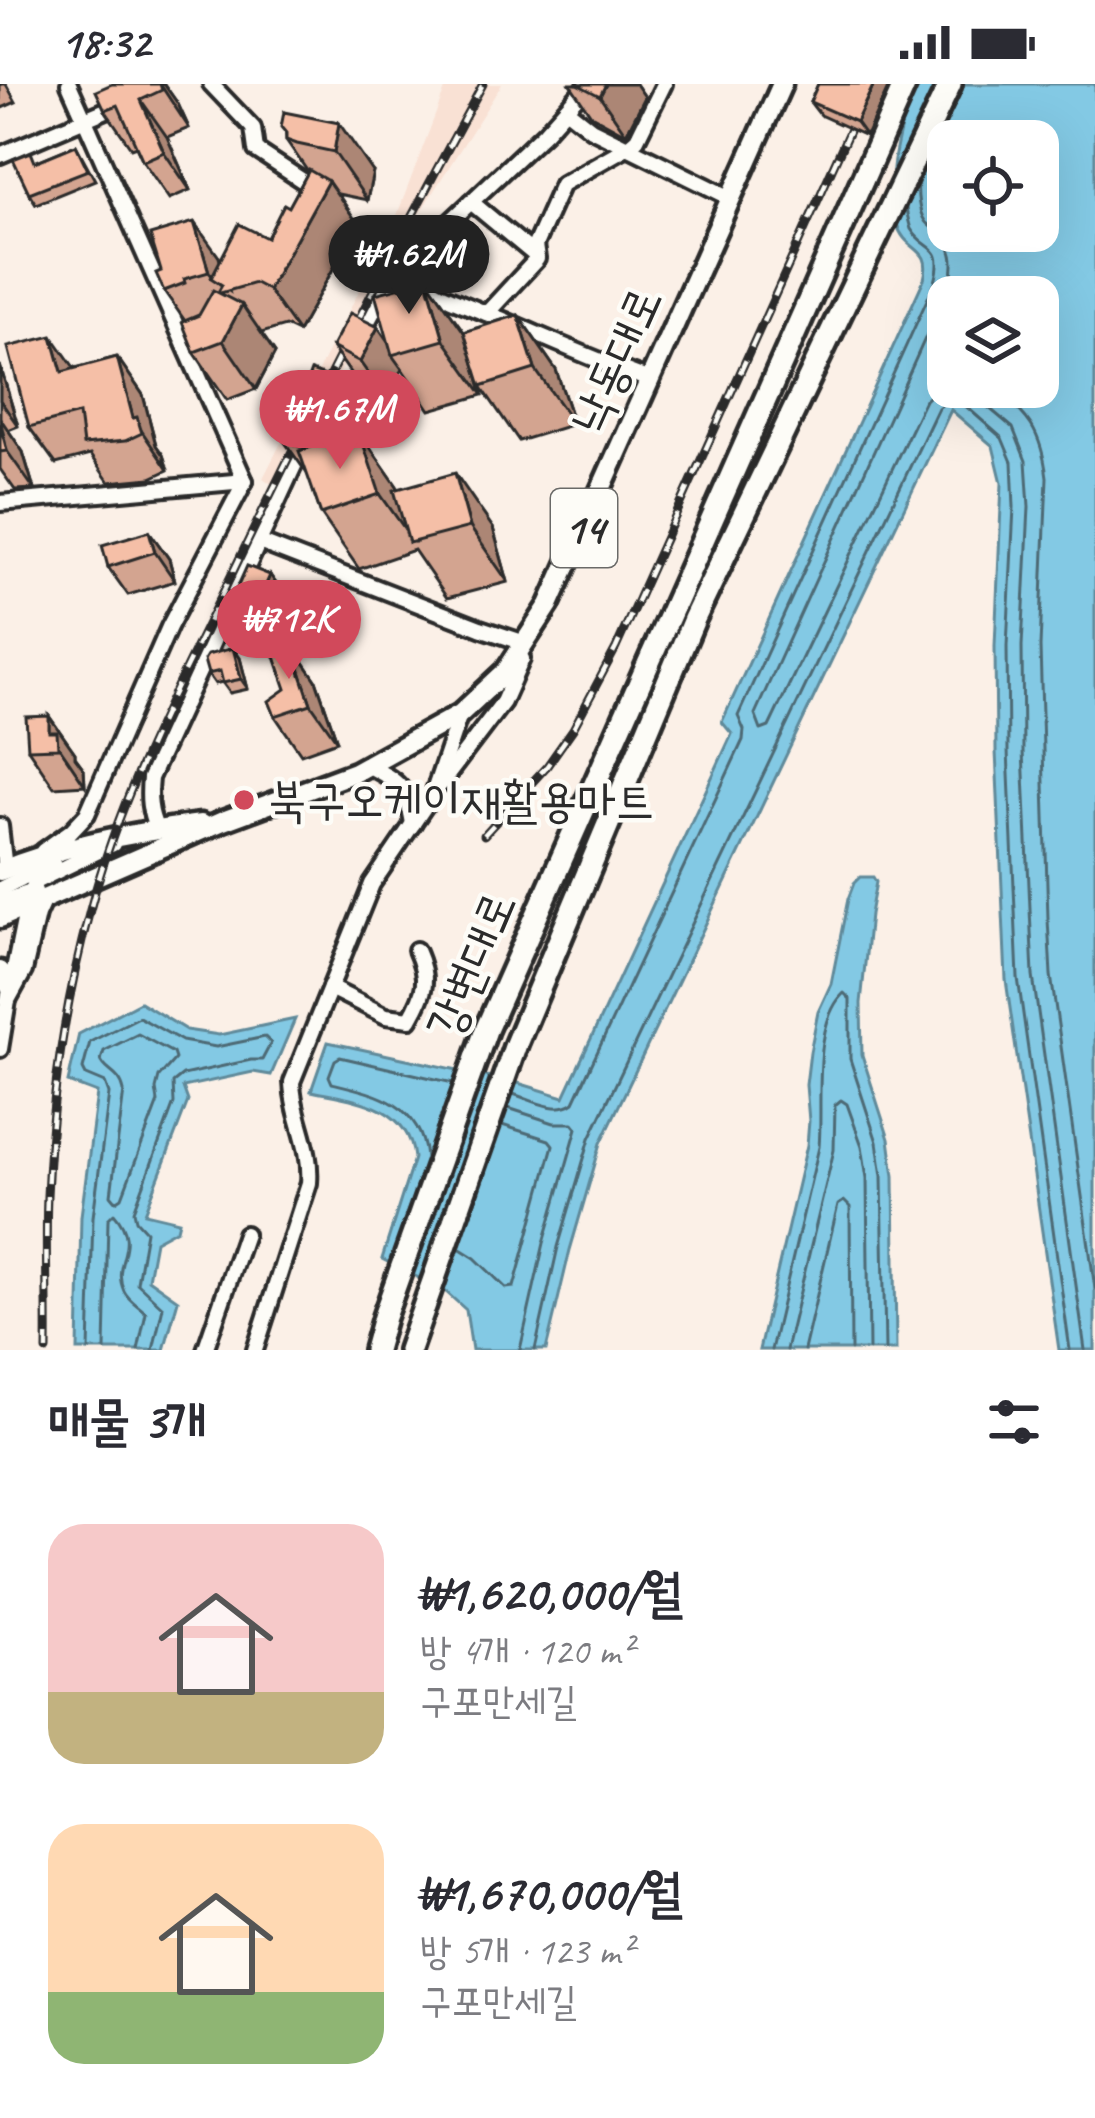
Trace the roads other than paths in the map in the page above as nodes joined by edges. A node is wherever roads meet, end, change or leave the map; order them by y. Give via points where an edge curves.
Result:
1 (69, 84) edge
2 (211, 84) edge
3 (588, 84) edge
4 (664, 84) edge
5 (782, 84) edge
6 (905, 84) edge
7 (950, 84) edge
8 (126, 101) edge
9 (567, 110) junction
10 (85, 117) junction
11 (628, 146) junction
12 (0, 155) edge
13 (309, 184) edge
14 (731, 198) junction
15 (471, 202) junction
16 (535, 255) junction
17 (402, 267) junction
18 (487, 314) junction
19 (353, 348) edge
20 (650, 380) junction
21 (314, 425) edge
22 (245, 481) junction
23 (0, 503) edge
24 (259, 542) junction
25 (536, 625) junction
26 (526, 643) junction
27 (460, 714) junction
28 (367, 765) junction
29 (433, 794) junction
30 (224, 821) junction
31 (413, 824) junction
32 (0, 826) edge
33 (157, 830) junction
34 (134, 834) junction
35 (102, 841) junction
36 (34, 857) junction
37 (2, 876) edge
38 (34, 898) junction
39 (0, 902) edge
40 (0, 918) edge
41 (416, 950) dead end
42 (6, 986) edge
43 (330, 988) junction
44 (0, 1049) edge
45 (244, 1234) dead end
46 (205, 1350) edge
47 (254, 1350) edge
48 (375, 1350) edge
49 (409, 1350) edge

1 - 10 street
2 - 13 street via 254,128 256,150
3 - 9 street
4 - 11 street
5 - 14 main road, 낙동대로 / 14
6 - 48 highway, 강변대로 via 486,1030
7 - 49 highway, 강변대로 via 694,619 516,1045
8 - 10 street
9 - 11 street
9 - 15 street
10 - 12 street
10 - 22 street
11 - 14 street
11 - 16 street via 562,184
14 - 20 main road, 낙동대로 / 14
15 - 16 street
15 - 17 street
16 - 18 street
17 - 18 street
17 - 19 street
18 - 20 street
20 - 25 main road, 낙동대로 / 14
21 - 24 street
22 - 23 street
22 - 36 street via 169,627 87,814
24 - 26 street
24 - 33 street via 150,778
25 - 26 main road, 낙동대로 / 14
25 - 29 street via 503,703
26 - 27 main road, 낙동대로 / 14
27 - 28 main road, 낙동대로 / 14
27 - 29 street
28 - 30 main road, 낙동대로 / 14
28 - 31 street via 404,789
29 - 31 street
30 - 33 main road
30 - 38 main road, 낙동대로 / 14
31 - 43 street via 372,884
32 - 37 street
33 - 34 main road
34 - 35 main road
34 - 38 street via 49,873 35,883
35 - 36 main road
35 - 37 street
36 - 37 main road
38 - 39 street
38 - 40 main road, 낙동대로 / 14
38 - 42 street
41 - 43 street via 426,980 410,1019
42 - 44 street
43 - 47 street via 292,1082 309,1183
45 - 46 street

